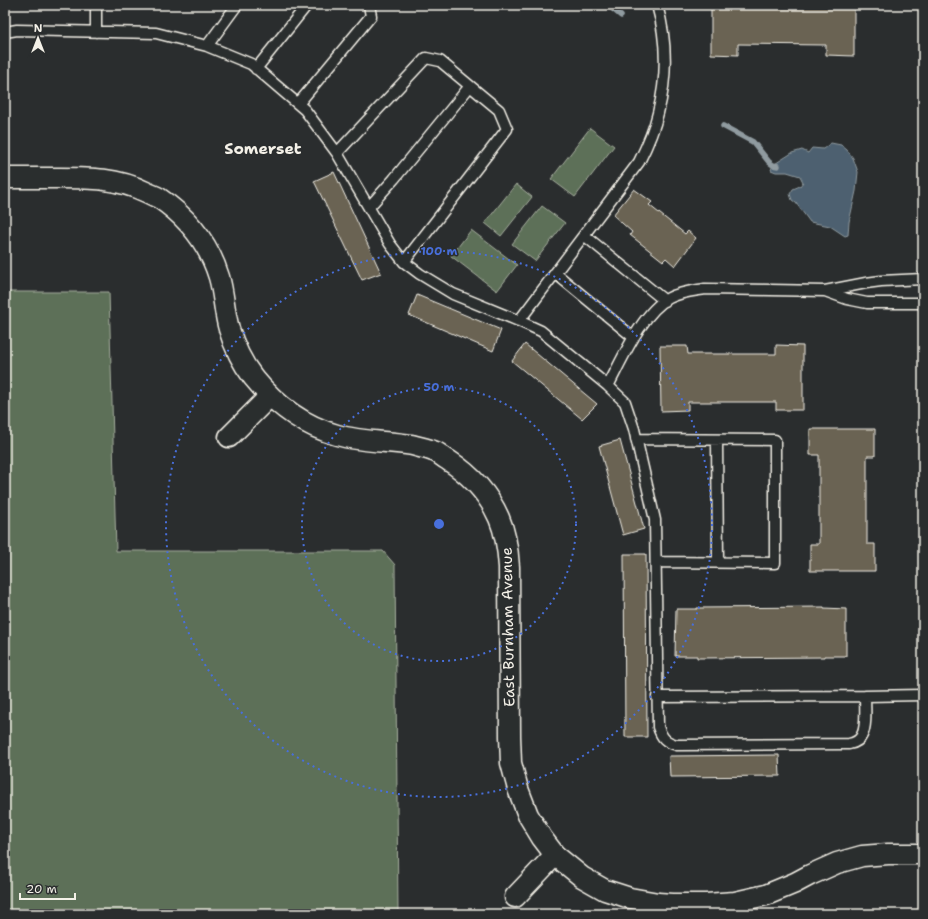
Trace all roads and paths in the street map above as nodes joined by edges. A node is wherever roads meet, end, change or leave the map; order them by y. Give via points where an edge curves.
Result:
1 (96, 5) edge
2 (236, 5) edge
3 (307, 5) edge
4 (369, 5) edge
5 (657, 5) edge
6 (5, 32) edge
7 (96, 32) junction
8 (206, 46) junction
9 (256, 69) junction
10 (470, 86) junction
11 (298, 104) junction
12 (338, 153) junction
13 (5, 178) edge
14 (369, 207) junction
15 (584, 235) junction
16 (404, 262) junction
17 (555, 273) junction
18 (923, 279) edge
19 (825, 291) junction
20 (664, 301) junction
21 (923, 303) edge
22 (519, 320) junction
23 (634, 337) junction
24 (608, 386) junction
25 (270, 396) junction
26 (229, 437) dead end
27 (636, 439) junction
28 (717, 440) junction
29 (656, 562) junction
30 (718, 562) junction
31 (923, 695) edge
32 (865, 696) junction
33 (657, 697) junction
34 (923, 854) edge
35 (556, 855) junction
36 (515, 897) dead end

1 - 7 lane
2 - 8 lane
3 - 9 lane
4 - 11 lane via 371,16
5 - 15 lane via 664,50 664,81 649,142 639,162
6 - 7 lane
7 - 8 lane via 156,33
8 - 9 lane via 251,64
9 - 11 lane
10 - 12 lane via 440,61 426,58
10 - 14 lane
10 - 16 lane via 499,110 507,129
11 - 12 lane
12 - 14 lane
13 - 25 street, East Burnham Avenue via 111,180 135,187 158,198 179,213 196,232 210,254 219,276 229,329 239,354 252,376
14 - 16 lane via 390,244
15 - 17 lane
15 - 20 lane
16 - 22 lane via 453,294
17 - 22 lane
17 - 23 lane
18 - 19 lane via 881,281
19 - 20 lane via 705,289 686,292
19 - 21 lane via 867,303
20 - 23 lane via 653,310
22 - 24 lane via 541,330
23 - 24 lane
24 - 27 lane via 625,402
25 - 26 street
25 - 35 street, East Burnham Avenue via 290,413 313,426 337,435 366,441 392,442 436,452 473,479 487,496 507,542 511,763 528,815
27 - 28 lane
27 - 29 lane via 655,520
28 - 30 lane
28 - 30 lane via 775,440 775,563
29 - 30 lane
29 - 33 lane
31 - 32 lane
32 - 33 lane
32 - 33 lane via 865,728 862,737 854,743 677,745 669,743 662,736 658,726
34 - 35 street, East Burnham Avenue via 862,856 837,863 766,895 734,902 706,904 658,903 605,890 582,877
35 - 36 street

